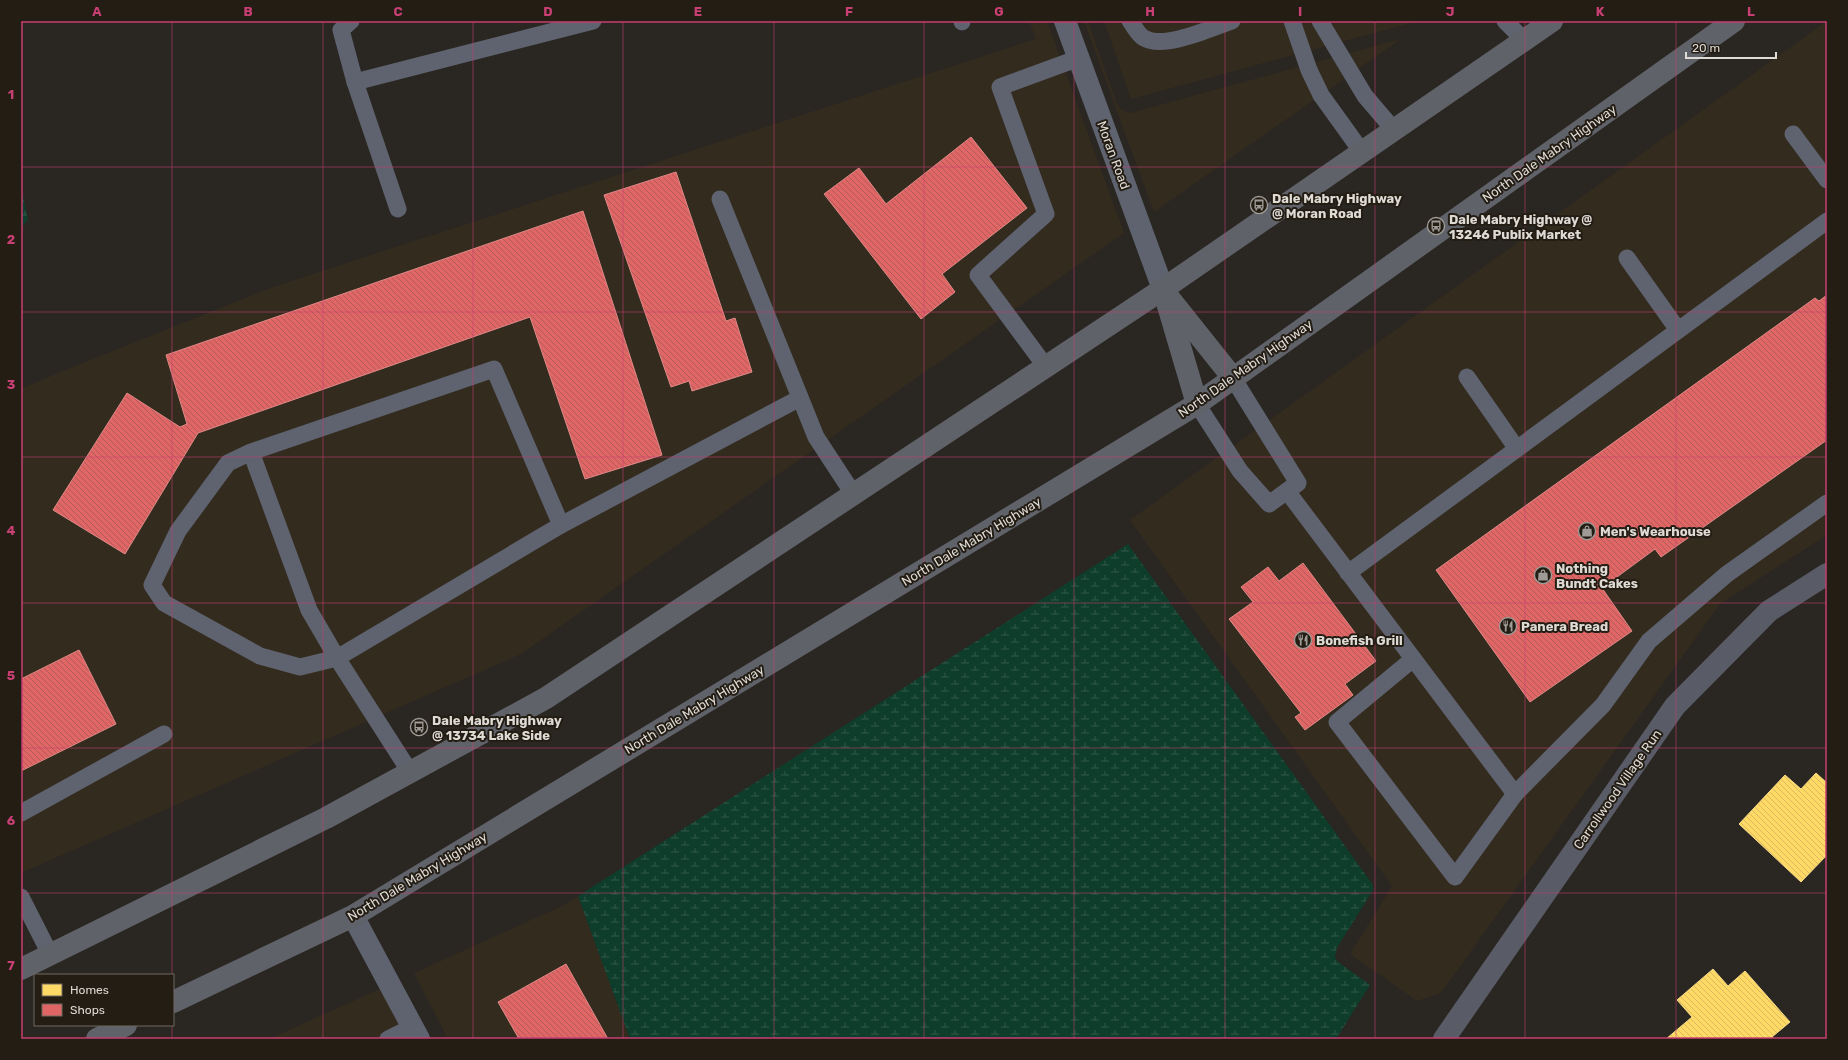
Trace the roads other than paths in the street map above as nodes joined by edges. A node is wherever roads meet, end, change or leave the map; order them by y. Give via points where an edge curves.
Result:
1 (351, 21) edge
2 (592, 21) edge
3 (1065, 21) edge
4 (1130, 21) edge
5 (1232, 21) edge
6 (1292, 21) edge
7 (1320, 21) edge
8 (1505, 21) edge
9 (1552, 21) edge
10 (1734, 21) edge
11 (1524, 40) junction
12 (1079, 58) junction
13 (355, 82) junction
14 (1394, 130) junction
15 (1793, 134) dead end
16 (1362, 152) junction
17 (1827, 180) edge
18 (720, 199) dead end
19 (398, 209) dead end
20 (1827, 221) edge
21 (1627, 258) dead end
22 (1163, 289) junction
23 (1678, 330) junction
24 (1046, 367) junction
25 (1467, 377) dead end
26 (1233, 378) junction
27 (800, 398) junction
28 (1197, 404) junction
29 (1517, 449) junction
30 (251, 452) junction
31 (1287, 491) junction
32 (854, 495) junction
33 (1827, 503) edge
34 (561, 525) junction
35 (1348, 573) junction
36 (1827, 574) edge
37 (337, 658) junction
38 (1413, 659) junction
39 (164, 734) dead end
40 (410, 772) junction
41 (1515, 794) junction
42 (21, 813) edge
43 (21, 897) edge
44 (353, 916) junction
45 (50, 954) junction
46 (21, 969) edge
47 (174, 1002) edge
48 (124, 1026) edge
49 (416, 1033) edge
50 (97, 1039) edge
51 (388, 1039) edge
52 (1444, 1039) edge

1 - 13 lane via 340,30
2 - 13 lane
3 - 12 street, Moran Road
4 - 5 lane via 1143,38 1160,42 1192,35
6 - 16 lane via 1309,70 1321,94
7 - 14 lane via 1364,96
8 - 11 lane
9 - 11 main road
10 - 26 main road, North Dale Mabry Highway
11 - 14 main road
12 - 22 street, Moran Road
12 - 24 lane via 1000,87 1046,214 978,274
13 - 19 lane
14 - 16 main road
15 - 17 lane
16 - 22 main road
18 - 27 lane
20 - 23 lane
21 - 23 lane
22 - 24 main road
22 - 26 main road
22 - 28 main road
23 - 29 lane
24 - 32 main road
25 - 29 lane
26 - 28 main road, North Dale Mabry Highway
26 - 31 lane via 1298,483
27 - 32 lane via 816,437
27 - 34 lane
28 - 31 lane via 1240,471 1269,504
28 - 44 main road, North Dale Mabry Highway
29 - 35 lane
30 - 34 lane via 494,369
30 - 37 lane via 309,610
30 - 37 lane via 228,463 178,531 152,585 164,603 260,656 300,667
31 - 35 lane
32 - 40 main road via 546,698
33 - 41 lane via 1727,574 1649,641 1603,705
34 - 37 lane
35 - 38 lane
36 - 52 street, Carrollwood Village Run via 1769,611 1675,706
37 - 40 lane
38 - 41 lane
38 - 41 lane via 1337,722 1456,877
39 - 42 lane
40 - 45 main road via 326,818
43 - 45 lane
44 - 47 main road, North Dale Mabry Highway
44 - 49 street
45 - 46 main road
48 - 50 main road
49 - 51 lane

